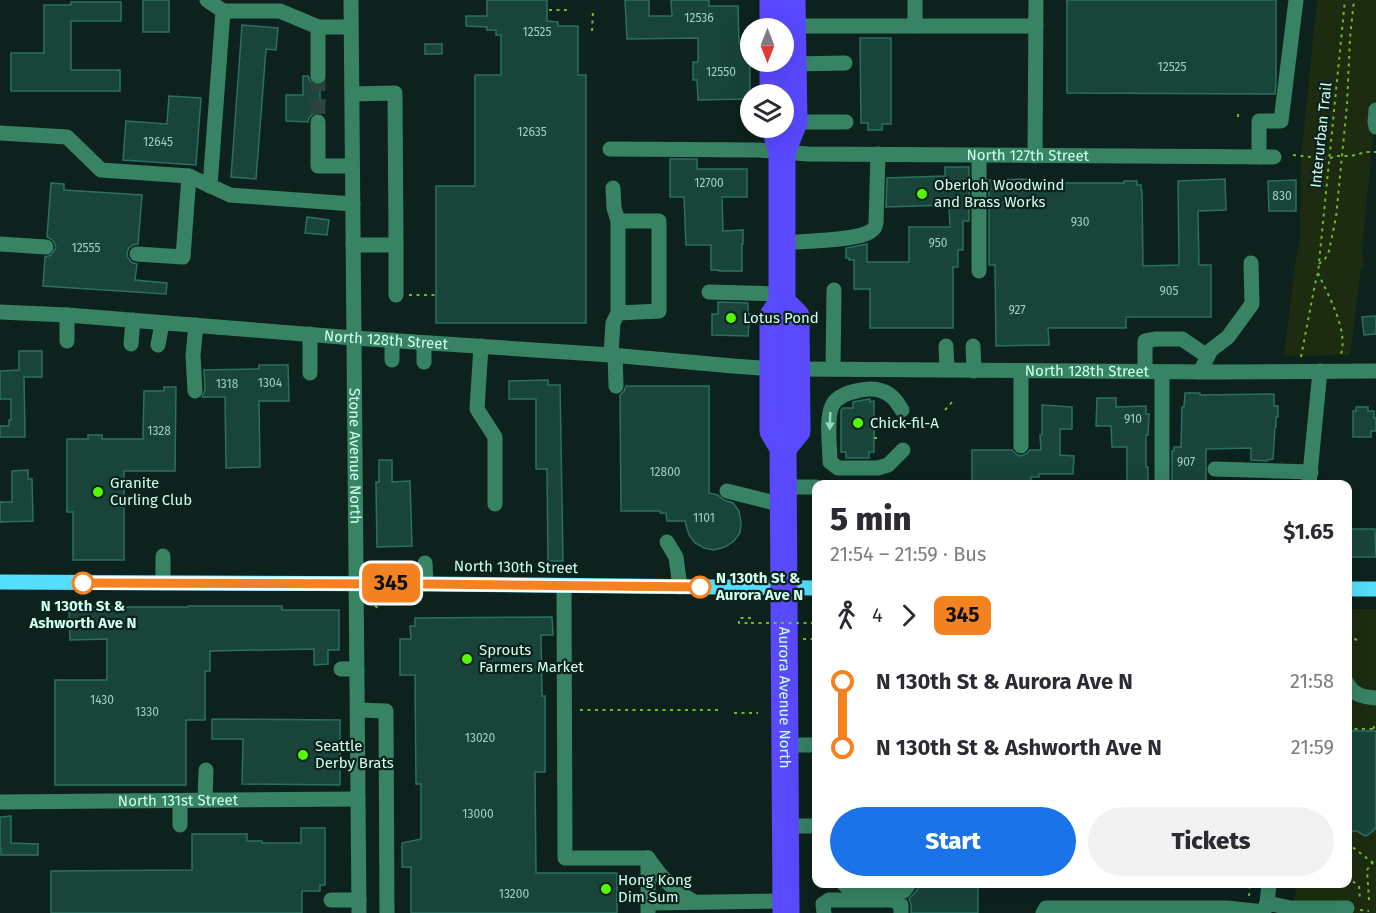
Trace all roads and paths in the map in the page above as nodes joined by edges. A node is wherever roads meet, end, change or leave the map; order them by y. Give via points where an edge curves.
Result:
1 (207, 0) edge
2 (351, 0) edge
3 (772, 0) edge
4 (915, 0) edge
5 (1036, 0) edge
6 (1296, 0) edge
7 (1345, 0) edge
8 (1354, 0) edge
9 (549, 10) dead end
10 (570, 10) dead end
11 (223, 11) junction
12 (593, 11) dead end
13 (786, 18) edge
14 (794, 18) edge
15 (587, 20) dead end
16 (592, 20) junction
17 (915, 26) junction
18 (1036, 26) junction
19 (318, 27) junction
20 (351, 27) junction
21 (592, 31) dead end
22 (794, 63) edge
23 (845, 63) dead end
24 (318, 76) tunnel mouth
25 (352, 94) junction
26 (1376, 110) edge
27 (1238, 114) dead end
28 (1238, 120) dead end
29 (318, 122) tunnel mouth
30 (846, 122) dead end
31 (1376, 127) edge
32 (794, 132) edge
33 (0, 133) edge
34 (777, 138) edge
35 (783, 138) edge
36 (788, 138) edge
37 (610, 149) dead end
38 (1376, 152) edge
39 (878, 154) junction
40 (979, 155) junction
41 (1293, 155) dead end
42 (1035, 156) junction
43 (1341, 156) junction
44 (1329, 159) junction
45 (352, 166) junction
46 (189, 176) junction
47 (210, 186) junction
48 (613, 188) dead end
49 (353, 204) junction
50 (618, 222) junction
51 (782, 243) junction
52 (0, 244) edge
53 (353, 245) junction
54 (396, 245) junction
55 (46, 247) dead end
56 (137, 254) dead end
57 (1251, 263) dead end
58 (1319, 264) junction
59 (979, 271) dead end
60 (1318, 273) junction
61 (834, 290) dead end
62 (709, 292) dead end
63 (396, 295) joint
64 (436, 295) dead end
65 (782, 298) junction
66 (0, 312) edge
67 (618, 312) junction
68 (67, 315) junction
69 (133, 321) junction
70 (162, 323) junction
71 (196, 325) junction
72 (310, 334) junction
73 (354, 338) junction
74 (392, 340) junction
75 (66, 341) dead end
76 (424, 343) junction
77 (131, 344) dead end
78 (159, 345) dead end
79 (481, 346) junction
80 (946, 346) dead end
81 (973, 346) dead end
82 (613, 355) junction
83 (1207, 356) junction
84 (1300, 357) dead end
85 (1341, 357) dead end
86 (392, 360) dead end
87 (424, 362) dead end
88 (785, 369) junction
89 (833, 369) junction
90 (947, 370) junction
91 (974, 371) junction
92 (1021, 371) junction
93 (1145, 371) junction
94 (1320, 371) junction
95 (1376, 371) edge
96 (1162, 372) junction
97 (1200, 372) junction
98 (310, 373) dead end
99 (616, 386) dead end
100 (195, 391) dead end
101 (952, 402) dead end
102 (945, 410) dead end
103 (898, 415) joint
104 (881, 419) dead end
105 (1021, 447) dead end
106 (903, 450) dead end
107 (1215, 469) dead end
108 (1310, 478) edge
109 (1162, 480) edge
110 (812, 488) edge
111 (728, 491) dead end
112 (783, 496) junction
113 (495, 504) dead end
114 (667, 542) dead end
115 (163, 556) dead end
116 (370, 563) dead end
117 (425, 563) dead end
118 (376, 567) dead end
119 (0, 582) edge
120 (163, 583) junction
121 (357, 583) junction
122 (426, 584) junction
123 (564, 586) junction
124 (680, 587) junction
125 (783, 588) junction
126 (812, 588) edge
127 (1352, 589) edge
128 (1376, 589) edge
129 (381, 601) dead end
130 (375, 606) dead end
131 (383, 606) dead end
132 (380, 609) dead end
133 (751, 621) junction
134 (812, 623) edge
135 (1352, 638) edge
136 (1358, 640) dead end
137 (340, 669) dead end
138 (357, 669) junction
139 (1352, 691) edge
140 (1376, 698) edge
141 (357, 710) junction
142 (576, 710) dead end
143 (718, 710) dead end
144 (734, 713) dead end
145 (758, 713) dead end
146 (1376, 723) edge
147 (1352, 729) edge
148 (1374, 729) edge
149 (785, 745) junction
150 (812, 745) edge
151 (206, 770) dead end
152 (386, 786) junction
153 (358, 792) junction
154 (205, 800) junction
155 (180, 801) junction
156 (0, 802) edge
157 (180, 825) dead end
158 (786, 826) junction
159 (812, 826) edge
160 (1352, 847) edge
161 (648, 858) junction
162 (1376, 858) edge
163 (1372, 862) junction
164 (1352, 881) edge
165 (847, 888) edge
166 (906, 888) edge
167 (1268, 888) edge
168 (331, 900) dead end
169 (1369, 900) dead end
170 (696, 902) junction
171 (1353, 904) joint
172 (359, 906) edge
173 (786, 907) edge
174 (648, 908) edge
175 (1265, 909) edge
176 (1171, 910) edge
177 (387, 913) edge
178 (679, 913) edge
179 (824, 913) edge
180 (901, 913) edge
181 (1043, 913) edge

1 - 11 street
2 - 20 street, Stone Avenue North
3 - 13 highway, Aurora Avenue North
4 - 17 street
5 - 18 street
6 - 42 street, North 127th Street via 1281,121 1259,121 1266,157
7 - 44 path, Interurban Trail
8 - 43 path
9 - 10 path
11 - 19 street via 280,11
11 - 47 street
12 - 16 path
14 - 17 street
15 - 16 path
16 - 21 path
17 - 18 street
18 - 42 street
19 - 20 street
19 - 24 street
20 - 25 street, Stone Avenue North
22 - 23 street
25 - 45 street, Stone Avenue North
25 - 54 street via 395,93
26 - 31 street
27 - 28 path
29 - 45 street via 318,166
30 - 32 street
33 - 46 street via 66,138 101,170
34 - 37 street via 758,150
35 - 51 highway, Aurora Avenue North
36 - 39 street, North 127th Street via 808,154 841,147
38 - 43 path
39 - 40 street, North 127th Street
39 - 51 street via 876,223 870,232
40 - 42 street, North 127th Street
40 - 59 street
41 - 44 path
43 - 44 path
43 - 58 path via 1336,218 1329,251
44 - 58 path, Interurban Trail
45 - 49 street, Stone Avenue North
46 - 47 street
46 - 56 street via 183,257
47 - 49 street via 230,195
48 - 50 street
49 - 53 street, Stone Avenue North
50 - 67 street
50 - 67 street via 659,221 659,311
51 - 65 highway, Aurora Avenue North
52 - 55 street
53 - 54 street
53 - 73 street, Stone Avenue North
54 - 63 street
57 - 83 street via 1252,304 1228,337
58 - 60 path, Interurban Trail
60 - 84 path, Interurban Trail
60 - 85 path, Interurban Trail via 1339,322
61 - 89 street
62 - 65 street
63 - 64 path
65 - 88 highway, Aurora Avenue North via 773,316
66 - 68 street, North 128th Street
67 - 82 street via 613,323
68 - 69 street, North 128th Street
68 - 75 street
69 - 70 street, North 128th Street
69 - 77 street
70 - 71 street, North 128th Street
70 - 78 street
71 - 72 street, North 128th Street
71 - 100 street
72 - 73 street, North 128th Street
72 - 98 street
73 - 74 street, North 128th Street
73 - 121 street, Stone Avenue North
74 - 76 street, North 128th Street
74 - 86 street
76 - 79 street, North 128th Street
76 - 87 street
79 - 82 street, North 128th Street
79 - 113 street via 477,409 495,437
80 - 90 street
81 - 91 street
82 - 88 street, North 128th Street via 733,373
82 - 99 street
83 - 93 street via 1182,339 1145,341
83 - 97 street
88 - 89 street, North 128th Street
88 - 112 highway, Aurora Avenue North via 773,431 783,448
89 - 90 street, North 128th Street
90 - 91 street, North 128th Street
91 - 92 street, North 128th Street
92 - 93 street, North 128th Street
92 - 105 street
93 - 96 street, North 128th Street
94 - 95 street, North 128th Street
94 - 97 street, North 128th Street
94 - 108 street
96 - 97 street, North 128th Street
96 - 109 street
101 - 102 path
103 - 104 path
103 -> 106 street via 893,397 881,390 852,391 832,404 830,462 838,468 878,468 888,465
107 - 108 street
110 - 112 street
111 - 112 street
112 - 125 highway, Aurora Avenue North
114 - 124 street via 676,557
115 - 120 street
116 - 118 path
117 - 122 street
119 - 120 main road, North 130th Street
120 - 121 main road, North 130th Street
121 - 122 main road, North 130th Street
121 - 138 street, Stone Avenue North
122 - 123 main road, North 130th Street
123 - 124 main road, North 130th Street
123 - 161 street via 565,858
124 - 125 main road, North 130th Street
125 - 126 main road, North 130th Street
125 - 149 highway, Aurora Avenue North
127 - 128 main road
129 - 131 path
130 - 132 path
133 - 133 path via 739,618 739,623
133 - 134 path, bridge
135 - 136 path
137 - 138 street
138 - 141 street, Stone Avenue North
139 - 140 street
141 - 152 street via 386,711
141 - 153 street, Stone Avenue North
142 - 143 path
144 - 145 path
146 - 148 path
147 - 148 path
149 - 150 street
149 - 158 highway, Aurora Avenue North
151 - 154 street
152 - 153 street, North 131st Street
152 - 177 street
153 - 154 street, North 131st Street
153 - 172 street, Stone Avenue North
154 - 155 street, North 131st Street
155 - 156 street, North 131st Street
155 - 157 street
158 - 159 street
158 - 173 highway, Aurora Avenue North
160 - 163 path
161 - 170 street via 677,892
161 - 174 street
162 - 163 path
163 - 169 path via 1367,870
164 - 171 path via 1359,886
165 - 166 street
167 - 175 street
168 - 172 street
170 - 173 street
170 - 174 street
170 - 178 street
171 - 175 street
175 - 176 street
176 - 181 street via 1046,908
179 - 180 street via 824,904 830,900 893,900 901,905

